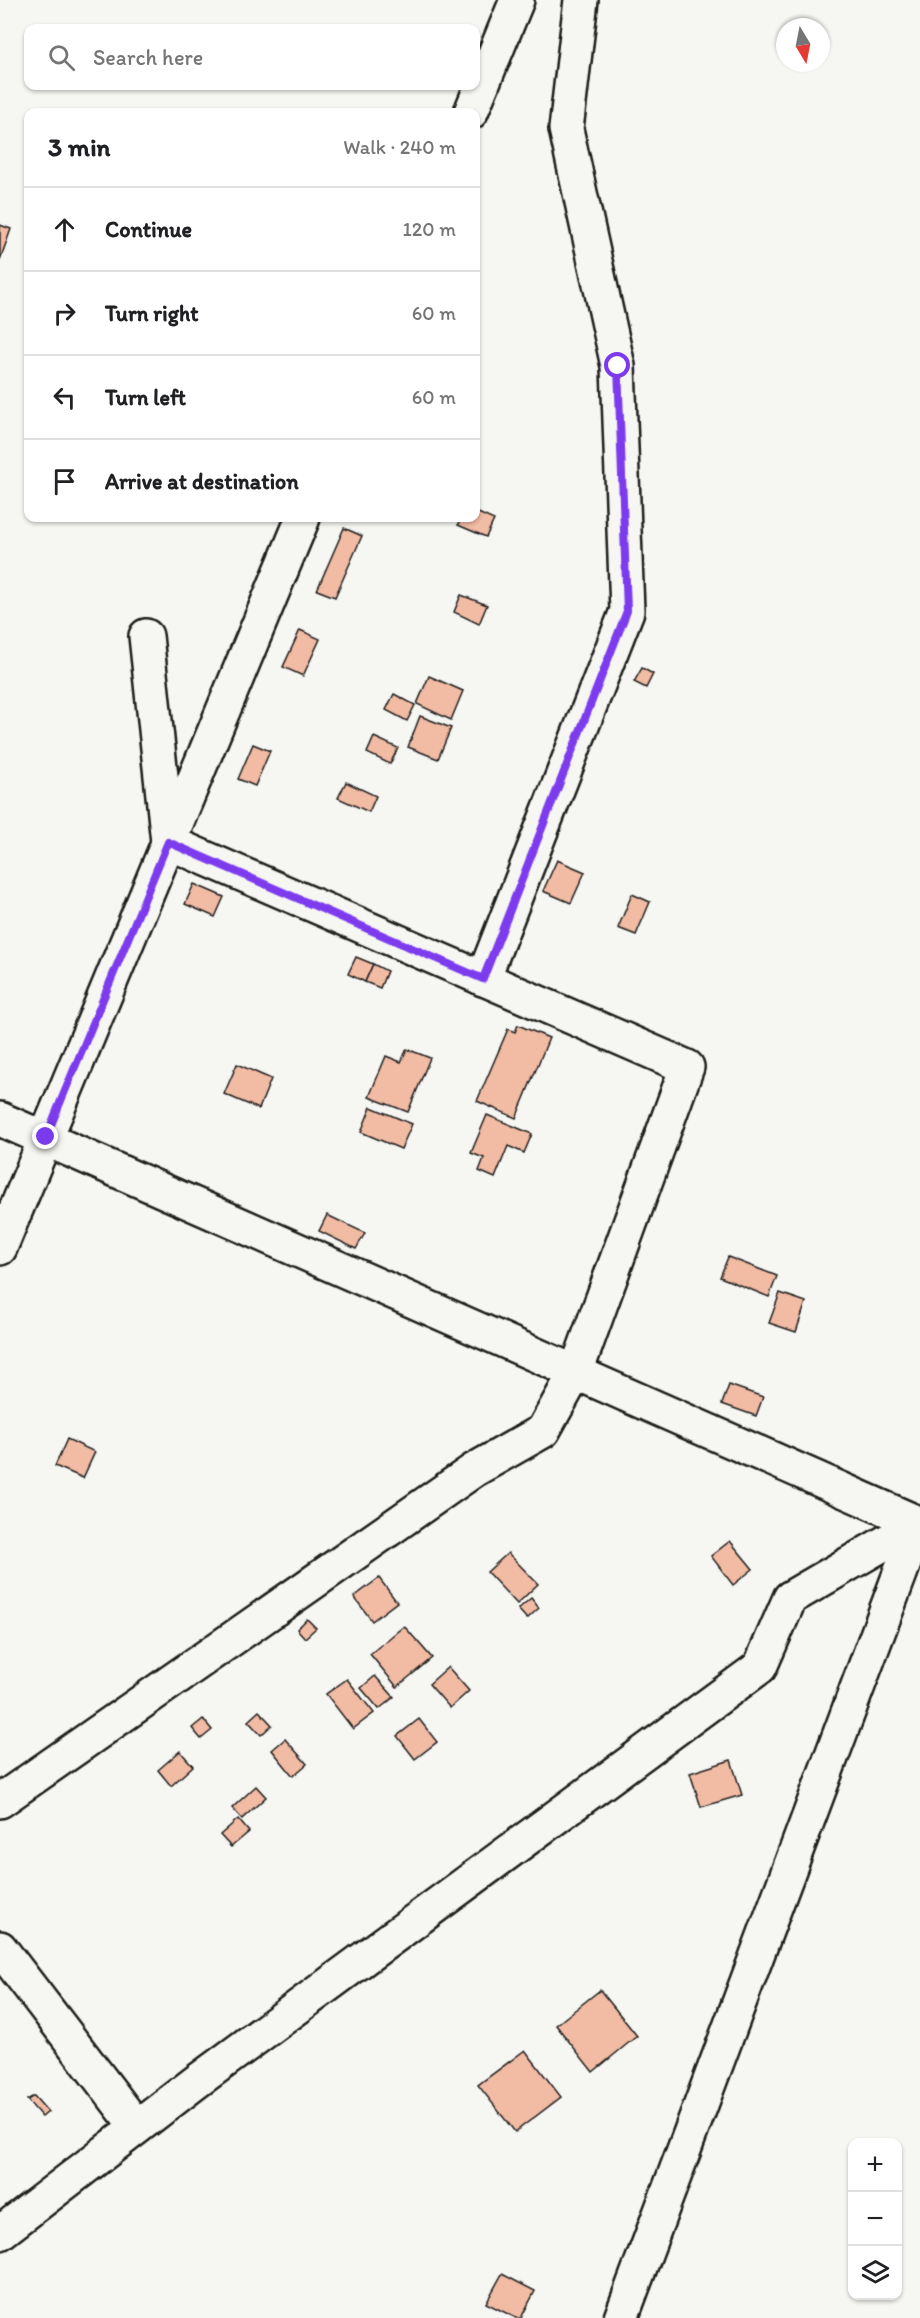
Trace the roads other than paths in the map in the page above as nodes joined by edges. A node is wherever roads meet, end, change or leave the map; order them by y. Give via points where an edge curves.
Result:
1 (518, 0) edge
2 (581, 0) edge
3 (473, 108) edge
4 (301, 522) edge
5 (146, 636) dead end
6 (168, 842) junction
7 (483, 979) junction
8 (0, 1119) edge
9 (46, 1137) junction
10 (0, 1248) edge
11 (576, 1372) junction
12 (920, 1523) edge
13 (0, 1800) edge
14 (0, 1948) edge
15 (137, 2127) junction
16 (0, 2233) edge
17 (621, 2318) edge

1 - 3 street
2 - 7 street via 566,129 618,366 627,611
4 - 6 street
5 - 6 street
6 - 7 street
6 - 9 street
7 - 11 street via 687,1067
8 - 9 street
9 - 10 street
9 - 11 street
11 - 12 street
11 - 13 street via 543,1431 474,1470
12 - 15 street via 790,1598 760,1667
12 - 17 street
14 - 15 street
15 - 16 street

